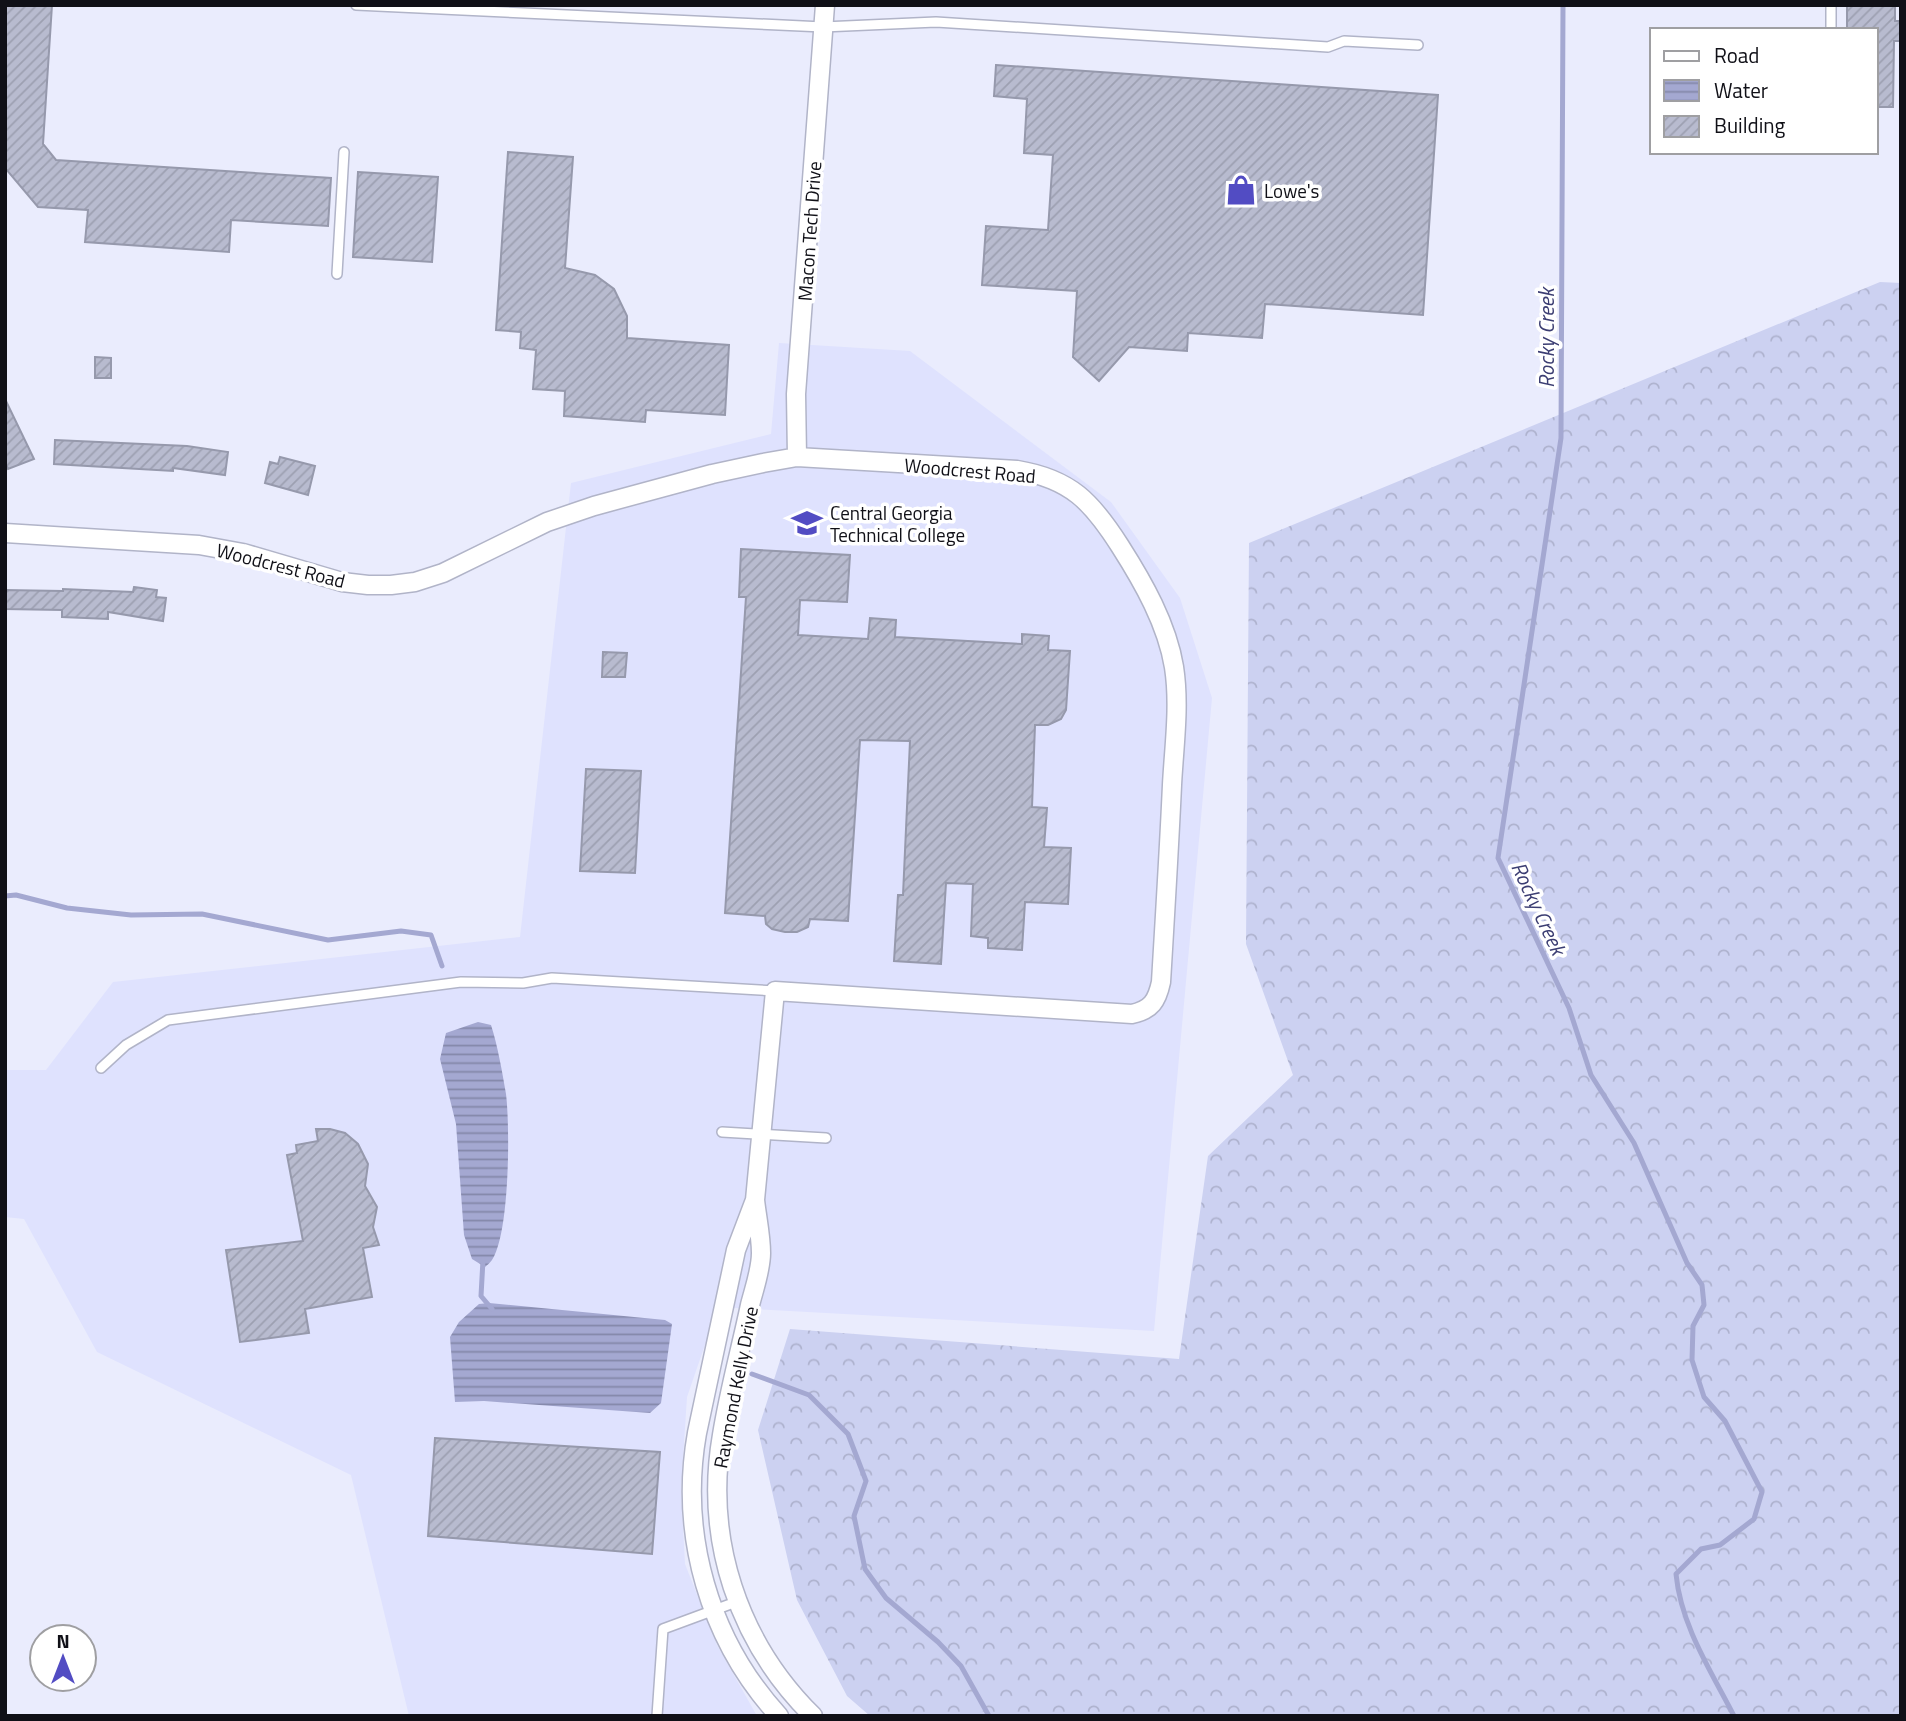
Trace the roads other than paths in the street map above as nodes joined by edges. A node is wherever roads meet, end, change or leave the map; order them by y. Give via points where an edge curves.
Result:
1 (356, 5) edge
2 (825, 5) edge
3 (1831, 5) edge
4 (823, 27) junction
5 (1831, 28) edge
6 (1418, 45) dead end
7 (344, 152) dead end
8 (337, 274) dead end
9 (797, 457) junction
10 (5, 533) edge
11 (775, 992) junction
12 (102, 1068) dead end
13 (722, 1132) dead end
14 (762, 1134) junction
15 (826, 1138) dead end
16 (755, 1200) junction
17 (736, 1602) junction
18 (713, 1610) junction
19 (657, 1716) edge
20 (779, 1716) edge
21 (813, 1716) edge

1 - 4 lane
2 - 4 street, Macon Tech Drive
3 - 5 lane
4 - 6 lane via 936,22 1328,47 1343,41
4 - 9 street, Macon Tech Drive via 796,394
7 - 8 lane
9 - 10 street, Woodcrest Road via 594,506 547,522 443,573 391,585 342,582 200,545
9 - 11 street, Woodcrest Road via 1017,470 1040,474 1081,495 1126,556 1162,625 1174,667 1176,715 1161,982 1158,996 1144,1011 1107,1013
11 - 12 lane via 552,978 523,983 461,982 168,1020 126,1045
11 - 14 street, Raymond Kelly Drive
13 - 14 lane
14 - 15 lane
14 - 16 street, Raymond Kelly Drive
16 - 17 street, Raymond Kelly Drive via 761,1255 722,1434 717,1485 721,1544
16 - 18 street, Raymond Kelly Drive via 736,1250 693,1456 697,1553
17 - 18 lane
17 - 21 street, Raymond Kelly Drive via 750,1633
18 - 19 lane via 663,1629
18 - 20 street, Raymond Kelly Drive via 744,1670

